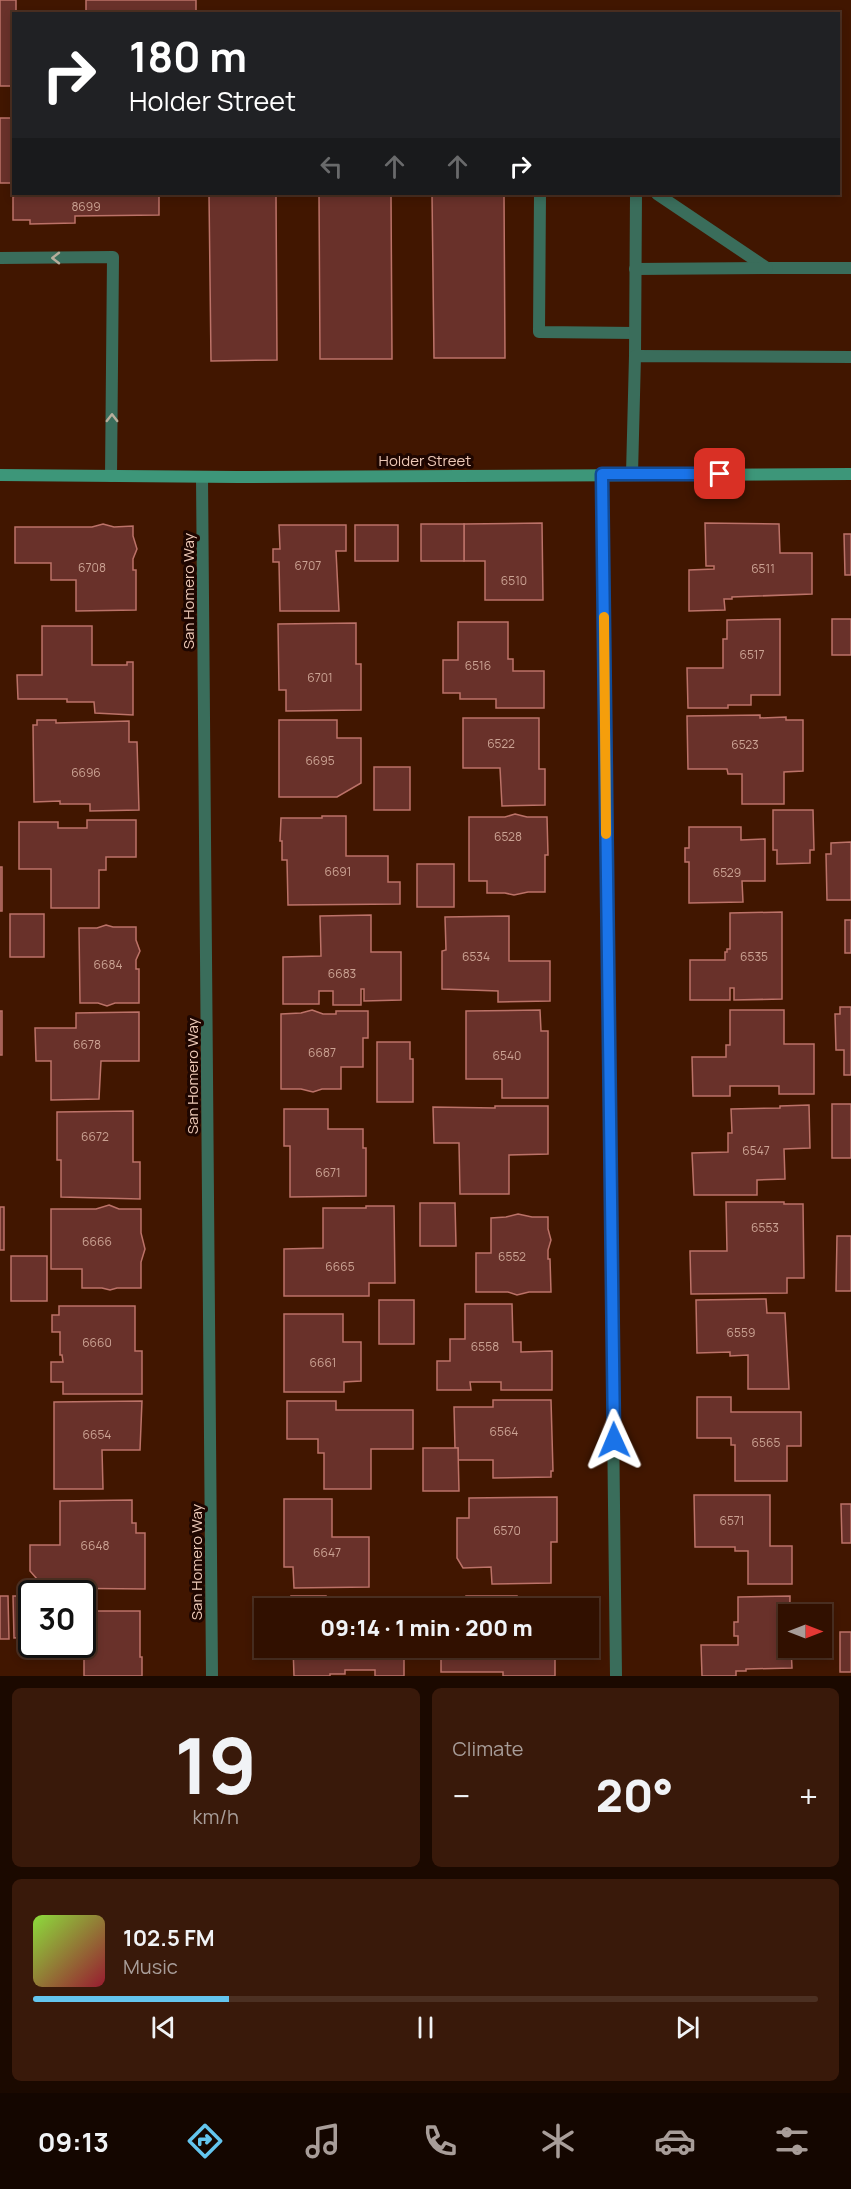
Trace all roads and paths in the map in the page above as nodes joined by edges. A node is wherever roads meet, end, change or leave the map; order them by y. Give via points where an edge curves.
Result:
1 (540, 195) edge
2 (636, 195) edge
3 (658, 195) edge
4 (0, 258) edge
5 (767, 268) junction
6 (851, 268) edge
7 (635, 269) junction
8 (634, 333) junction
9 (634, 356) junction
10 (851, 357) edge
11 (602, 474) junction
12 (632, 474) junction
13 (851, 474) edge
14 (0, 476) edge
15 (111, 476) junction
16 (202, 477) junction
17 (212, 1676) edge
18 (616, 1676) edge

1 - 8 street via 540,332
2 - 7 street
3 - 5 street
15 -> 4 street via 113,258
5 - 6 street
5 - 7 street
7 - 8 street
8 - 9 street
9 - 10 street
9 - 12 street
11 - 12 street, Holder Street
11 - 16 street, Holder Street
11 - 18 street
12 - 13 street, Holder Street
14 - 15 street, Holder Street
15 - 16 street, Holder Street
16 - 17 street, San Homero Way

